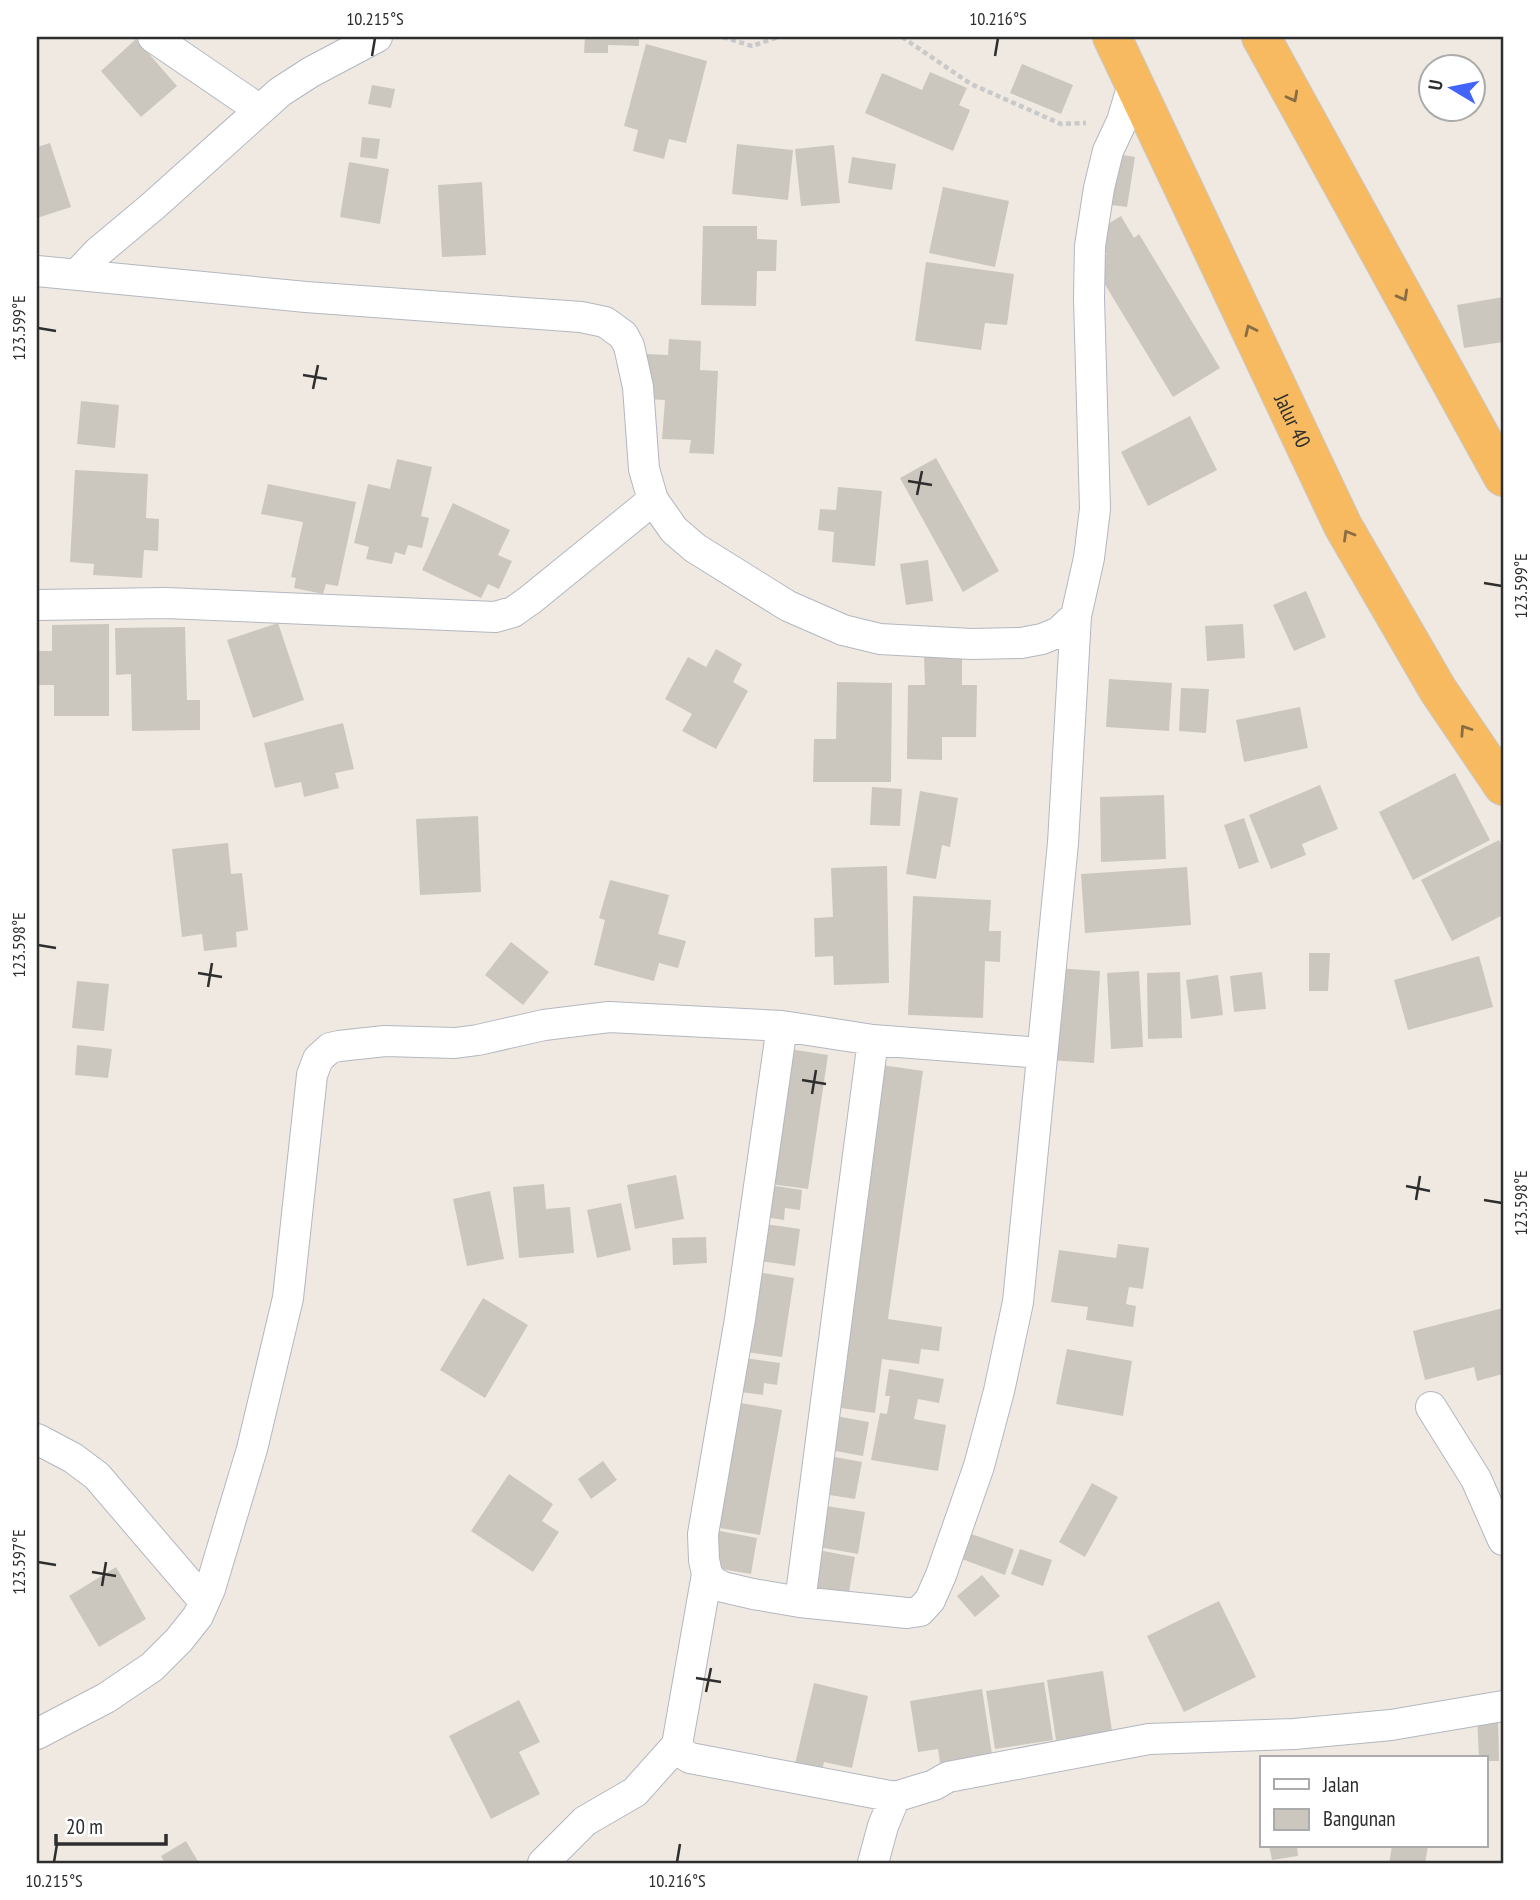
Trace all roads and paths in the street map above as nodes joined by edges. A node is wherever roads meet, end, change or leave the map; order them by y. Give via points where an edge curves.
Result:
1 (153, 37) edge
2 (377, 37) edge
3 (723, 37) edge
4 (778, 37) edge
5 (902, 37) edge
6 (1112, 37) edge
7 (1261, 37) edge
8 (1134, 80) junction
9 (260, 110) junction
10 (1122, 121) junction
11 (37, 271) edge
12 (78, 273) junction
13 (1503, 477) edge
14 (653, 500) junction
15 (37, 605) edge
16 (1076, 616) junction
17 (1503, 786) edge
18 (782, 1026) junction
19 (873, 1040) junction
20 (1041, 1053) junction
21 (1431, 1407) dead end
22 (37, 1439) edge
23 (1503, 1540) edge
24 (707, 1574) junction
25 (204, 1601) junction
26 (800, 1602) junction
27 (1503, 1706) edge
28 (37, 1734) edge
29 (677, 1745) junction
30 (895, 1797) junction
31 (544, 1863) edge
32 (873, 1863) edge

1 - 9 street
2 - 9 street via 311,72
3 - 4 path via 752,47
5 - 10 path via 971,84 1062,124
6 - 8 highway, Jalur 40
7 -> 13 highway
8 - 10 street
17 -> 8 highway, Jalur 40 via 1438,690 1343,526
9 - 12 street
10 - 16 street via 1108,151 1090,246 1095,509
11 - 12 street
12 - 14 street via 306,298 606,322 623,335 634,360 644,469
14 - 15 street via 530,600 495,617 166,603
14 - 16 street via 674,530 695,548 788,606 843,630 880,639 1021,643 1059,632
16 - 20 street via 1063,842
18 - 19 street
18 - 24 street via 740,1319 703,1534
18 - 25 street via 609,1017 478,1040 354,1043 324,1053 312,1075 307,1105 288,1298 252,1449
19 - 20 street
19 - 26 street
20 - 26 street via 1018,1302 979,1466 930,1600 920,1611 894,1614
21 - 23 street via 1476,1479
22 - 25 street via 97,1476
24 - 26 street via 723,1587
24 - 29 street
25 - 28 street via 198,1616 152,1667 106,1698
27 - 30 street via 1391,1726 1149,1740 948,1777
29 - 30 street via 691,1758
29 - 31 street via 635,1792 585,1821
30 - 32 street

